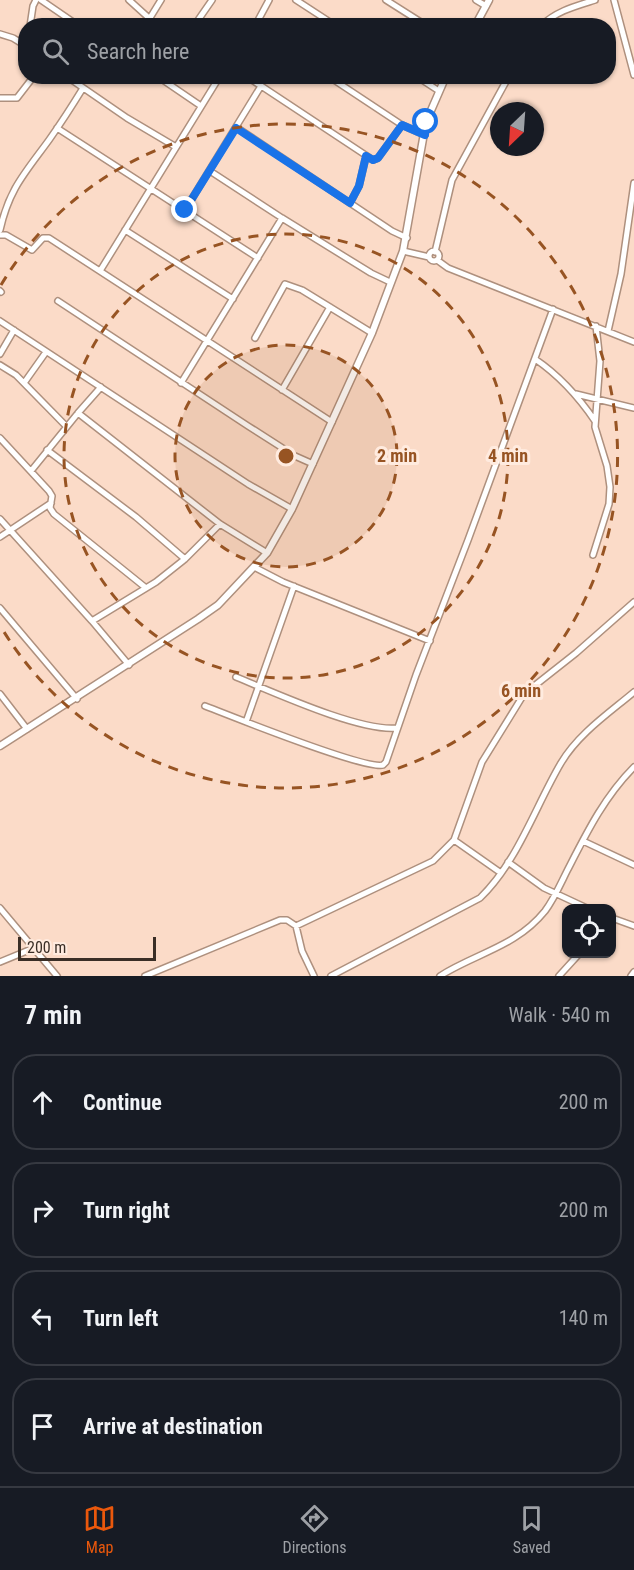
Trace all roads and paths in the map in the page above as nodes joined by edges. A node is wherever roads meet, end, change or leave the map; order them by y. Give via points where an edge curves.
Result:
1 (36, 0) edge
2 (41, 0) edge
3 (129, 0) edge
4 (161, 0) edge
5 (212, 0) edge
6 (269, 0) edge
7 (296, 0) edge
8 (386, 0) edge
9 (476, 0) edge
10 (595, 0) edge
11 (614, 0) edge
12 (488, 3) edge
13 (31, 18) edge
14 (68, 18) edge
15 (149, 18) edge
16 (151, 18) edge
17 (200, 18) edge
18 (259, 18) edge
19 (324, 18) edge
20 (414, 18) edge
21 (480, 18) edge
22 (550, 18) edge
23 (0, 34) edge
24 (18, 40) edge
25 (634, 75) edge
26 (28, 84) edge
27 (77, 84) edge
28 (170, 84) edge
29 (215, 84) edge
30 (258, 84) edge
31 (340, 84) edge
32 (428, 84) edge
33 (442, 84) edge
34 (505, 84) edge
35 (261, 86) junction
36 (83, 88) junction
37 (439, 91) junction
38 (0, 98) edge
39 (201, 106) junction
40 (402, 125) junction
41 (57, 128) junction
42 (236, 128) junction
43 (425, 135) junction
44 (176, 147) junction
45 (366, 156) junction
46 (210, 171) junction
47 (634, 183) edge
48 (151, 188) junction
49 (350, 203) junction
50 (185, 210) junction
51 (282, 218) junction
52 (0, 230) edge
53 (125, 230) junction
54 (0, 235) edge
55 (407, 237) junction
56 (403, 251) junction
57 (435, 252) junction
58 (429, 257) junction
59 (258, 258) junction
60 (436, 260) junction
61 (100, 271) junction
62 (390, 282) junction
63 (233, 299) junction
64 (58, 301) dead end
65 (330, 307) junction
66 (553, 309) junction
67 (0, 321) edge
68 (596, 326) junction
69 (14, 330) junction
70 (608, 331) junction
71 (372, 333) junction
72 (255, 338) dead end
73 (208, 341) junction
74 (634, 342) edge
75 (46, 352) junction
76 (0, 354) edge
77 (535, 359) junction
78 (0, 365) edge
79 (24, 383) junction
80 (181, 383) junction
81 (101, 387) junction
82 (282, 390) junction
83 (576, 393) junction
84 (598, 399) junction
85 (634, 408) edge
86 (78, 413) junction
87 (595, 421) junction
88 (332, 422) junction
89 (66, 426) junction
90 (0, 438) edge
91 (47, 450) junction
92 (313, 464) junction
93 (30, 471) junction
94 (51, 503) junction
95 (292, 509) junction
96 (0, 519) edge
97 (220, 524) junction
98 (11, 531) junction
99 (0, 537) edge
100 (267, 553) junction
101 (593, 555) dead end
102 (185, 559) junction
103 (254, 567) junction
104 (294, 586) junction
105 (146, 588) junction
106 (634, 602) edge
107 (0, 608) edge
108 (92, 621) junction
109 (430, 641) junction
110 (129, 665) junction
111 (236, 677) dead end
112 (259, 686) junction
113 (634, 692) edge
114 (0, 694) edge
115 (77, 699) junction
116 (205, 706) dead end
117 (246, 722) junction
118 (397, 728) junction
119 (27, 729) junction
120 (0, 746) edge
121 (634, 767) edge
122 (454, 840) junction
123 (583, 841) junction
124 (508, 862) junction
125 (634, 865) edge
126 (501, 873) junction
127 (556, 894) junction
128 (578, 904) edge
129 (1, 910) edge
130 (616, 919) edge
131 (296, 926) junction
132 (634, 926) edge
133 (34, 948) junction
134 (575, 958) edge
135 (0, 962) edge
136 (634, 972) edge
137 (336, 975) edge
138 (57, 976) edge
139 (145, 976) edge
140 (314, 976) edge
141 (440, 976) edge
142 (559, 976) edge
143 (631, 976) edge

1 - 13 street
2 - 14 street
3 - 15 street
4 - 16 street
5 - 17 street
6 - 18 street
7 - 19 street
8 - 20 street
9 - 12 street
10 - 22 street
11 - 25 street
12 - 21 street
23 - 24 street
26 - 38 street via 17,98
27 - 36 street
28 - 39 street
29 - 39 street
30 - 35 street
31 - 40 street
32 - 37 street
33 - 37 street
34 - 57 street via 452,180
35 - 42 street
35 - 45 street
36 - 41 street
36 - 44 street
37 - 43 street via 429,112
39 - 44 street
40 - 43 street
40 - 45 street via 378,158
41 - 48 street
41 - 52 street via 14,188
42 - 46 street
42 - 49 street
43 - 55 street
44 - 48 street
45 - 49 street via 359,186
46 - 50 street
46 - 51 street
47 - 70 street
48 - 50 street
48 - 53 street
49 - 55 street
50 - 59 street
51 - 59 street
51 - 62 street
53 - 61 street
53 - 63 street
54 - 61 street via 32,250 47,237
55 - 56 street
56 - 58 street
56 - 62 street
57 - 58 street
57 - 60 street via 439,256
58 - 60 street
59 - 63 street
60 - 66 street
61 - 73 street
62 - 71 street
63 - 73 street
64 - 80 street
65 - 71 street
65 - 72 street via 285,284
65 - 82 street
66 - 68 street
66 - 77 street
67 - 69 street
68 - 70 street
68 - 84 street via 600,361
69 - 75 street
69 - 76 street
70 - 74 street
71 - 88 street
73 - 80 street
73 - 82 street
75 - 79 street
75 - 81 street
77 - 83 street
77 - 109 street
78 - 79 street
79 - 89 street
80 - 92 street
81 - 86 street
81 - 95 street
82 - 88 street
83 - 84 street
83 - 87 street
84 - 85 street
84 - 87 street
86 - 89 street
86 - 97 street
87 - 101 street via 610,487 609,504
88 - 92 street
89 - 91 street
90 - 93 street
91 - 93 street
91 - 102 street
92 - 95 street
93 - 94 street via 49,491
94 - 98 street
94 - 105 street via 54,514
95 - 100 street
96 - 98 street
97 - 100 street
97 - 102 street
98 - 99 street
98 - 108 street
100 - 103 street
102 - 105 street
103 - 104 street
103 - 110 street via 218,605
104 - 109 street
104 - 112 street
105 - 108 street
106 - 122 street via 524,694 482,762
107 - 115 street
108 - 110 street
109 - 118 street
110 - 115 street
111 - 112 street
112 - 117 street
112 - 118 street via 365,724
113 - 124 street via 574,744
114 - 119 street
115 - 119 street
116 - 117 street
117 - 118 street via 379,767 386,762
119 - 120 street
121 - 123 street via 603,804
122 - 126 street
122 - 131 street via 433,861
123 - 125 street
123 - 127 street
124 - 126 street
124 - 127 street
126 - 137 street via 490,889 472,903
127 - 128 street
127 - 141 street via 524,932
129 - 133 street
130 - 132 street
131 - 139 street via 280,920
131 - 140 street
133 - 135 street
133 - 138 street
134 - 142 street
136 - 143 street

